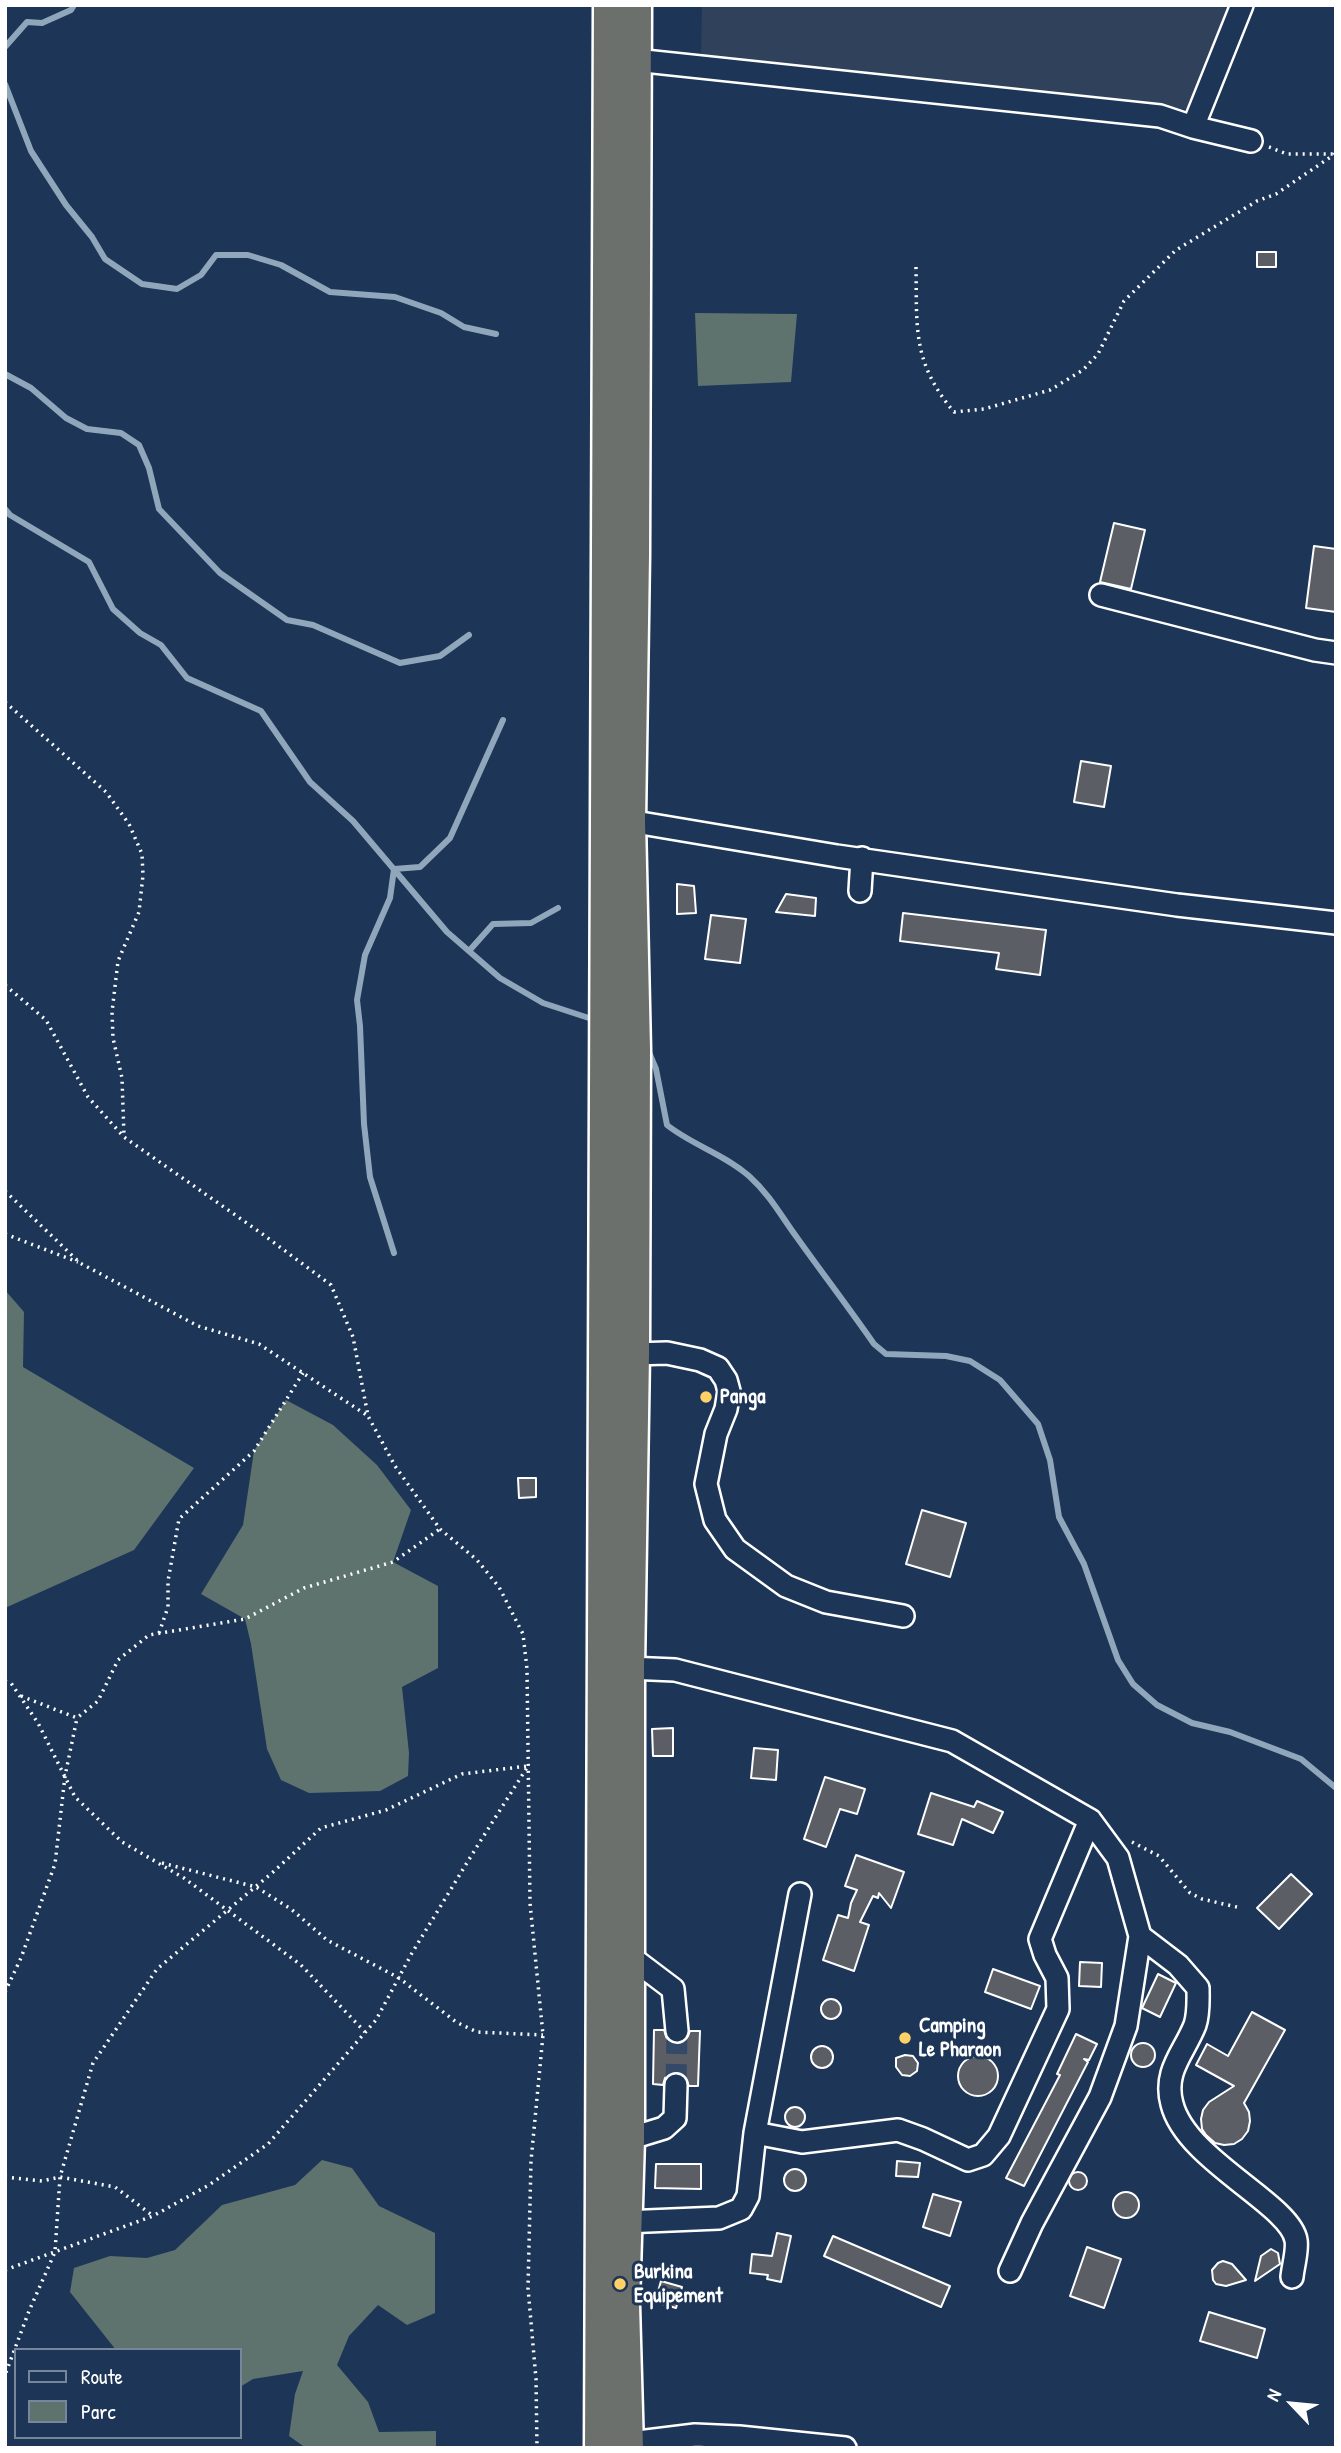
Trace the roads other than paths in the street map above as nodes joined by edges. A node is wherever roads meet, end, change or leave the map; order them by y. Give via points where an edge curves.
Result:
1 (610, 5) edge
2 (635, 5) edge
3 (1241, 5) edge
4 (635, 60) junction
5 (1193, 127) junction
6 (1251, 141) road end
7 (1101, 595) dead end
8 (1336, 653) edge
9 (629, 821) junction
10 (862, 858) junction
11 (860, 891) dead end
12 (1336, 923) edge
13 (634, 1354) junction
14 (903, 1616) dead end
15 (628, 1668) junction
16 (1090, 1821) junction
17 (800, 1894) dead end
18 (1140, 1936) junction
19 (628, 1955) junction
20 (677, 2031) tunnel mouth
21 (676, 2085) tunnel mouth
22 (755, 2133) junction
23 (628, 2138) junction
24 (624, 2222) junction
25 (1010, 2271) dead end
26 (1292, 2277) dead end
27 (614, 2446) edge
28 (845, 2448) edge

1 - 27 highway
2 - 4 highway
3 - 5 street
4 - 5 street via 1160,116
4 - 9 highway
5 - 6 street
7 - 8 street
9 - 10 street
9 - 13 highway
10 - 11 street
10 - 12 street via 1177,905
13 - 14 street via 667,1353 700,1360 718,1368 726,1380 726,1409 706,1484 715,1520 735,1549 786,1586 826,1602
13 - 15 highway
15 - 16 street via 675,1670 952,1741
15 - 19 highway
16 - 18 street via 1118,1858
16 - 22 street via 1040,1939 1057,1978 1058,2010 999,2136 983,2155 968,2160 898,2130 802,2142
17 - 22 street
18 - 25 street via 1126,2026 1100,2097
18 - 26 street via 1178,1965 1198,1988 1196,2024 1170,2076 1172,2105 1185,2131 1217,2165 1285,2221 1296,2239
19 - 20 street via 673,1989
19 - 23 highway
21 - 23 street via 675,2119
22 - 24 street via 748,2196 741,2209 719,2218
23 - 24 highway
24 - 27 highway
27 - 28 street via 695,2435

